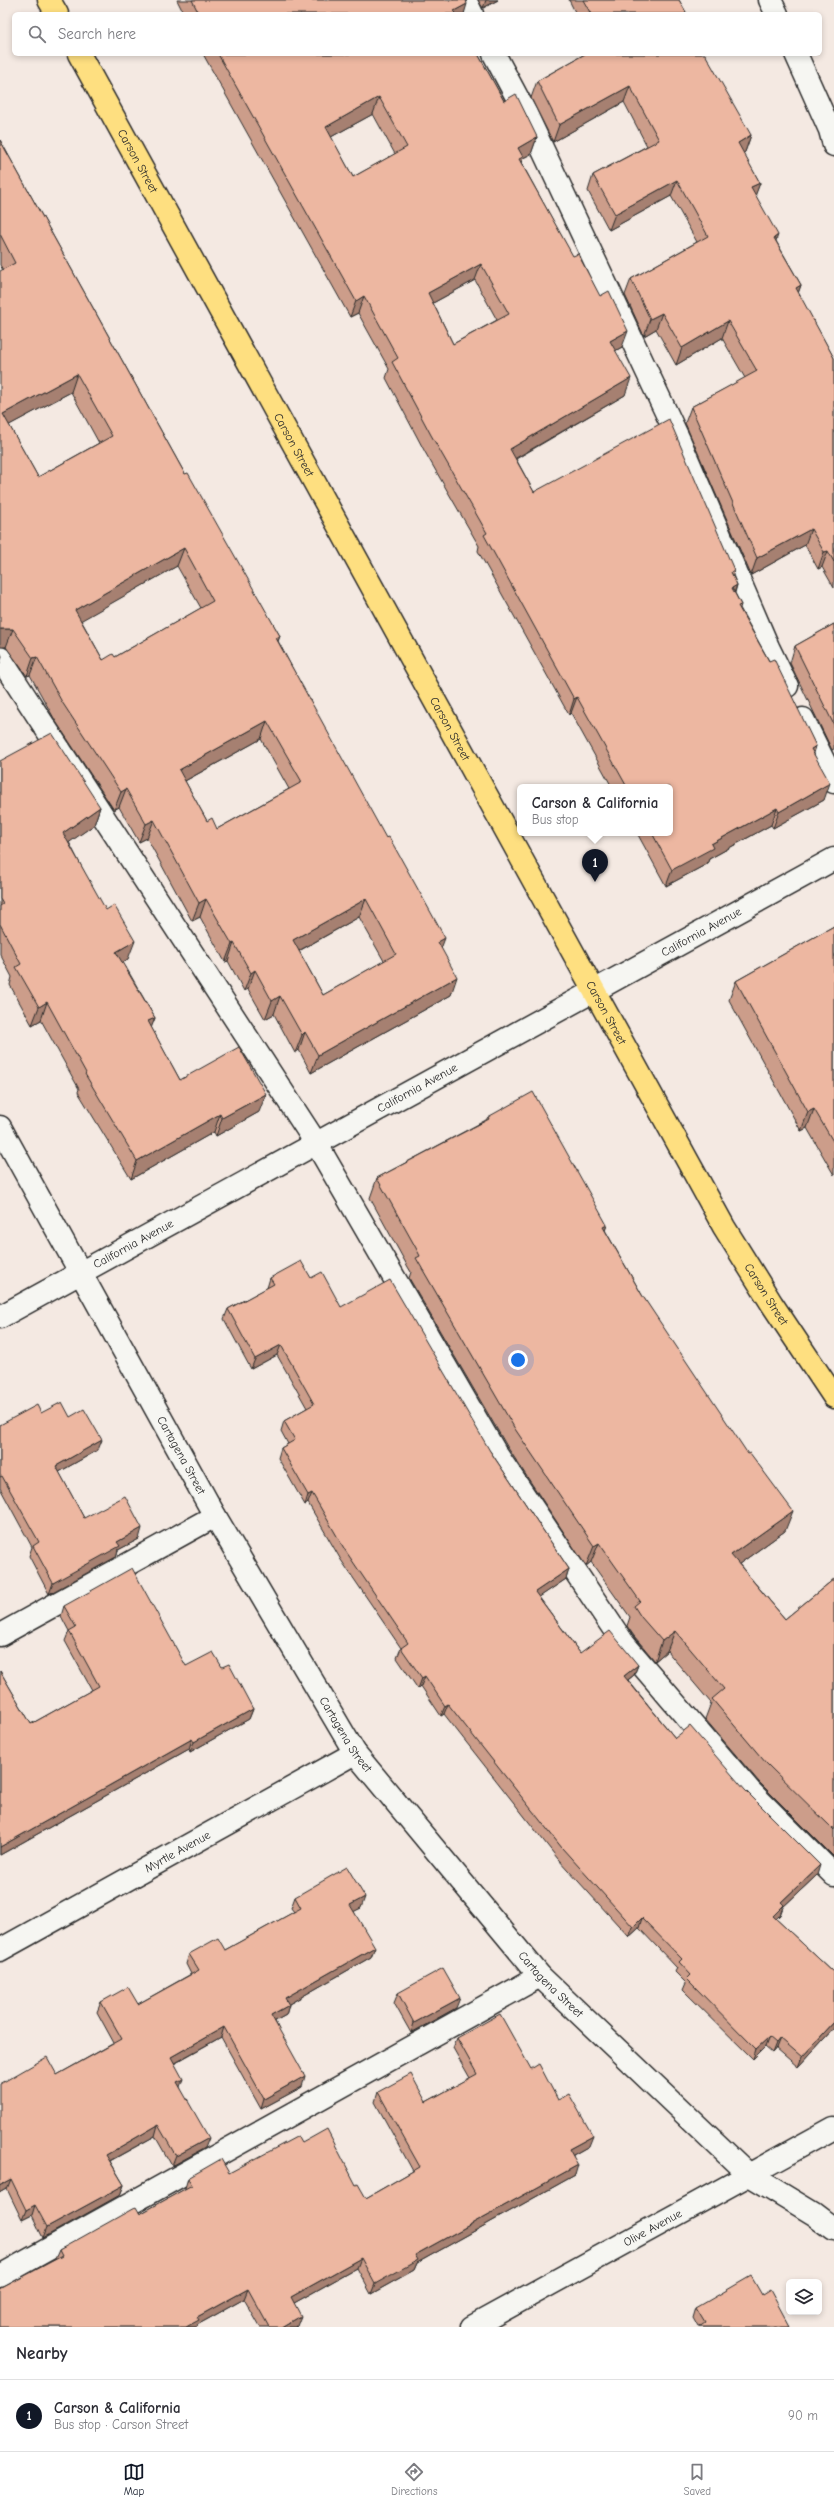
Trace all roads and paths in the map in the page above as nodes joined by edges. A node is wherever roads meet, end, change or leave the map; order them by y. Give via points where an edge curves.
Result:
1 (49, 0) edge
2 (465, 0) edge
3 (770, 0) edge
4 (56, 12) edge
5 (471, 12) edge
6 (776, 12) edge
7 (80, 56) edge
8 (495, 56) edge
9 (797, 56) edge
10 (834, 146) edge
11 (0, 658) edge
12 (834, 782) edge
13 (834, 859) edge
14 (594, 991) junction
15 (0, 1127) edge
16 (316, 1143) junction
17 (81, 1272) junction
18 (0, 1317) edge
19 (834, 1397) edge
20 (215, 1516) junction
21 (0, 1636) edge
22 (355, 1753) junction
23 (834, 1875) edge
24 (0, 1950) edge
25 (540, 1976) junction
26 (834, 2128) edge
27 (748, 2174) junction
28 (834, 2229) edge
29 (0, 2276) edge
30 (472, 2327) edge

1 - 4 main road
2 - 5 street
3 - 6 street
7 - 14 main road, Carson Street
8 - 12 street via 526,114 680,442 768,647
9 - 10 street via 830,130
11 - 16 street
13 - 14 street, California Avenue
14 - 16 street, California Avenue
14 - 19 main road, Carson Street via 724,1227
15 - 17 street, Cartagena Street
16 - 17 street, California Avenue
16 - 23 street via 497,1455 624,1644 750,1791
17 - 18 street, California Avenue
17 - 20 street, Cartagena Street
20 - 21 street
20 - 22 street, Cartagena Street
22 - 24 street, Myrtle Avenue
22 - 25 street, Cartagena Street
25 - 27 street, Cartagena Street
25 - 29 street
26 - 27 street, Olive Avenue
27 - 28 street, Cartagena Street
27 - 30 street, Olive Avenue

